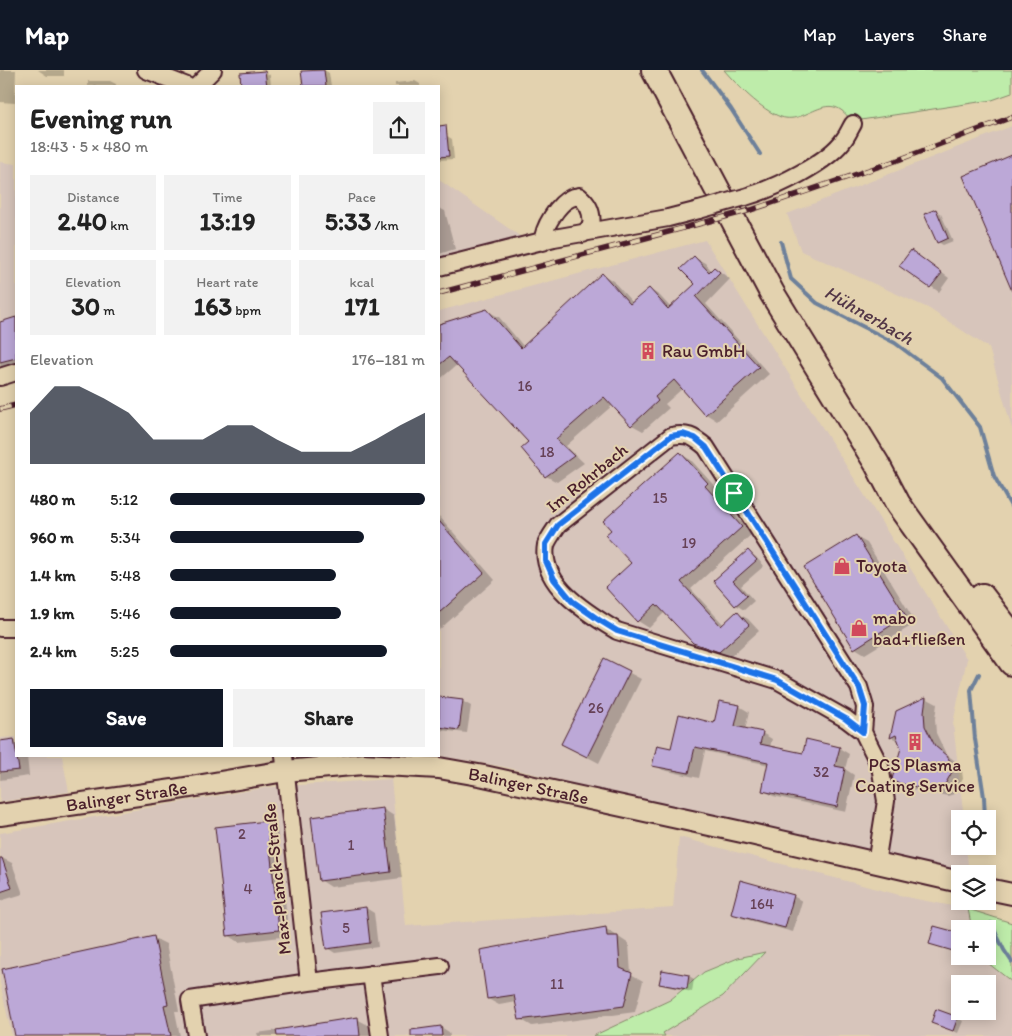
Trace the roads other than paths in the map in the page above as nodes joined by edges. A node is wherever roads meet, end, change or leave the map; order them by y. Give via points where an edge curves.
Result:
1 (146, 70) edge
2 (213, 70) edge
3 (654, 70) edge
4 (184, 85) edge
5 (198, 85) edge
6 (853, 124) dead end
7 (583, 234) junction
8 (542, 242) junction
9 (440, 267) edge
10 (15, 372) edge
11 (0, 377) edge
12 (877, 464) junction
13 (0, 628) edge
14 (15, 628) edge
15 (1012, 635) edge
16 (1012, 663) edge
17 (863, 732) junction
18 (285, 764) edge
19 (0, 814) edge
20 (876, 864) junction
21 (951, 880) edge
22 (996, 890) edge
23 (1012, 894) edge
24 (440, 966) dead end
25 (371, 974) junction
26 (309, 982) junction
27 (196, 1036) edge
28 (380, 1036) edge

1 - 4 street
2 - 5 street
3 - 12 highway via 772,293
6 - 7 street, bridge via 845,139 828,155 786,182 699,210
7 - 8 street
7 - 8 street via 591,226 591,212 579,196 570,198 558,208 546,226
8 - 9 street
10 - 11 street
12 - 15 highway via 896,479
12 - 16 highway via 898,504
13 - 14 street
17 - 17 street, Im Rohrbach via 777,680 617,631 599,620 572,601 554,579 546,561 546,544 558,525 671,436 683,434 695,438 706,447 859,687 865,706
17 - 20 street, Im Rohrbach via 880,766 886,801
18 - 19 main road, Balinger Straße via 173,790
18 - 20 main road, Balinger Straße via 439,768
18 - 26 street, Max-Planck-Straße
20 - 21 main road, Balinger Straße
22 - 23 main road
24 - 25 street
25 - 26 street
25 - 28 street
26 - 27 street via 190,1000

